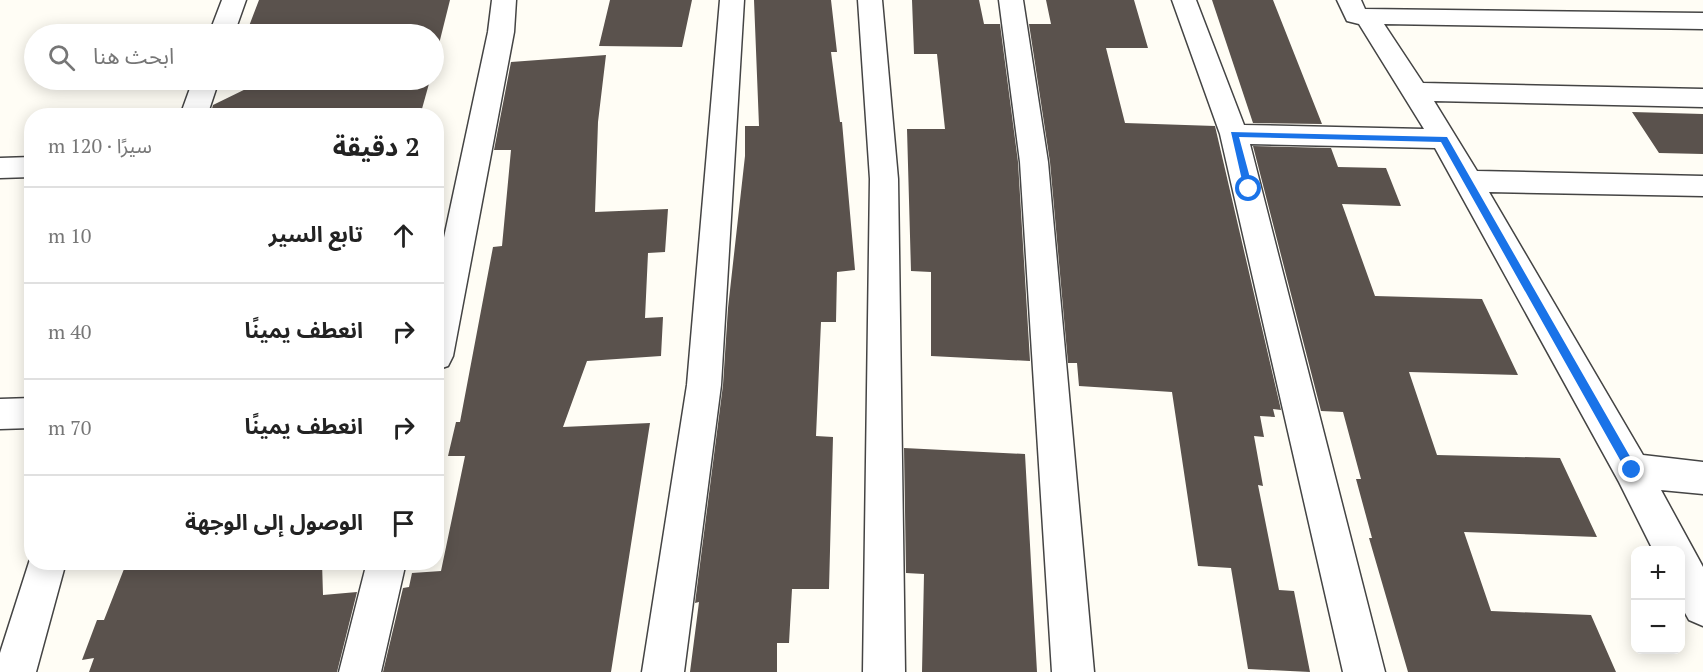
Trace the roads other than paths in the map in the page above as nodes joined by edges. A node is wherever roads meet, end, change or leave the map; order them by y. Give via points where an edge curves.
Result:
1 (234, 0) edge
2 (504, 0) edge
3 (732, 0) edge
4 (870, 0) edge
5 (1011, 0) edge
6 (1184, 0) edge
7 (1358, 8) edge
8 (1703, 21) edge
9 (226, 24) edge
10 (202, 90) edge
11 (1413, 92) junction
12 (1703, 98) edge
13 (196, 108) edge
14 (1234, 134) junction
15 (1444, 139) junction
16 (24, 167) edge
17 (0, 168) edge
18 (1468, 181) junction
19 (1703, 186) edge
20 (444, 316) edge
21 (24, 413) edge
22 (0, 414) edge
23 (1632, 470) junction
24 (1703, 478) edge
25 (1671, 546) edge
26 (45, 570) edge
27 (385, 570) edge
28 (1685, 573) edge
29 (1703, 606) edge
30 (15, 672) edge
31 (360, 672) edge
32 (663, 672) edge
33 (884, 672) edge
34 (1073, 672) edge
35 (1364, 672) edge

1 - 9 street
2 - 20 street via 501,32
3 - 32 street via 704,385
4 - 33 street via 884,179
5 - 34 street via 1034,162
6 - 14 street
7 - 8 street
7 - 11 street
10 - 13 street
11 - 12 street
11 - 15 street
14 - 15 street
14 - 35 street
15 - 18 street
16 - 17 street
18 - 19 street
18 - 23 street
21 - 22 street
23 - 24 street
23 - 25 street
26 - 30 street
27 - 31 street
28 - 29 street

